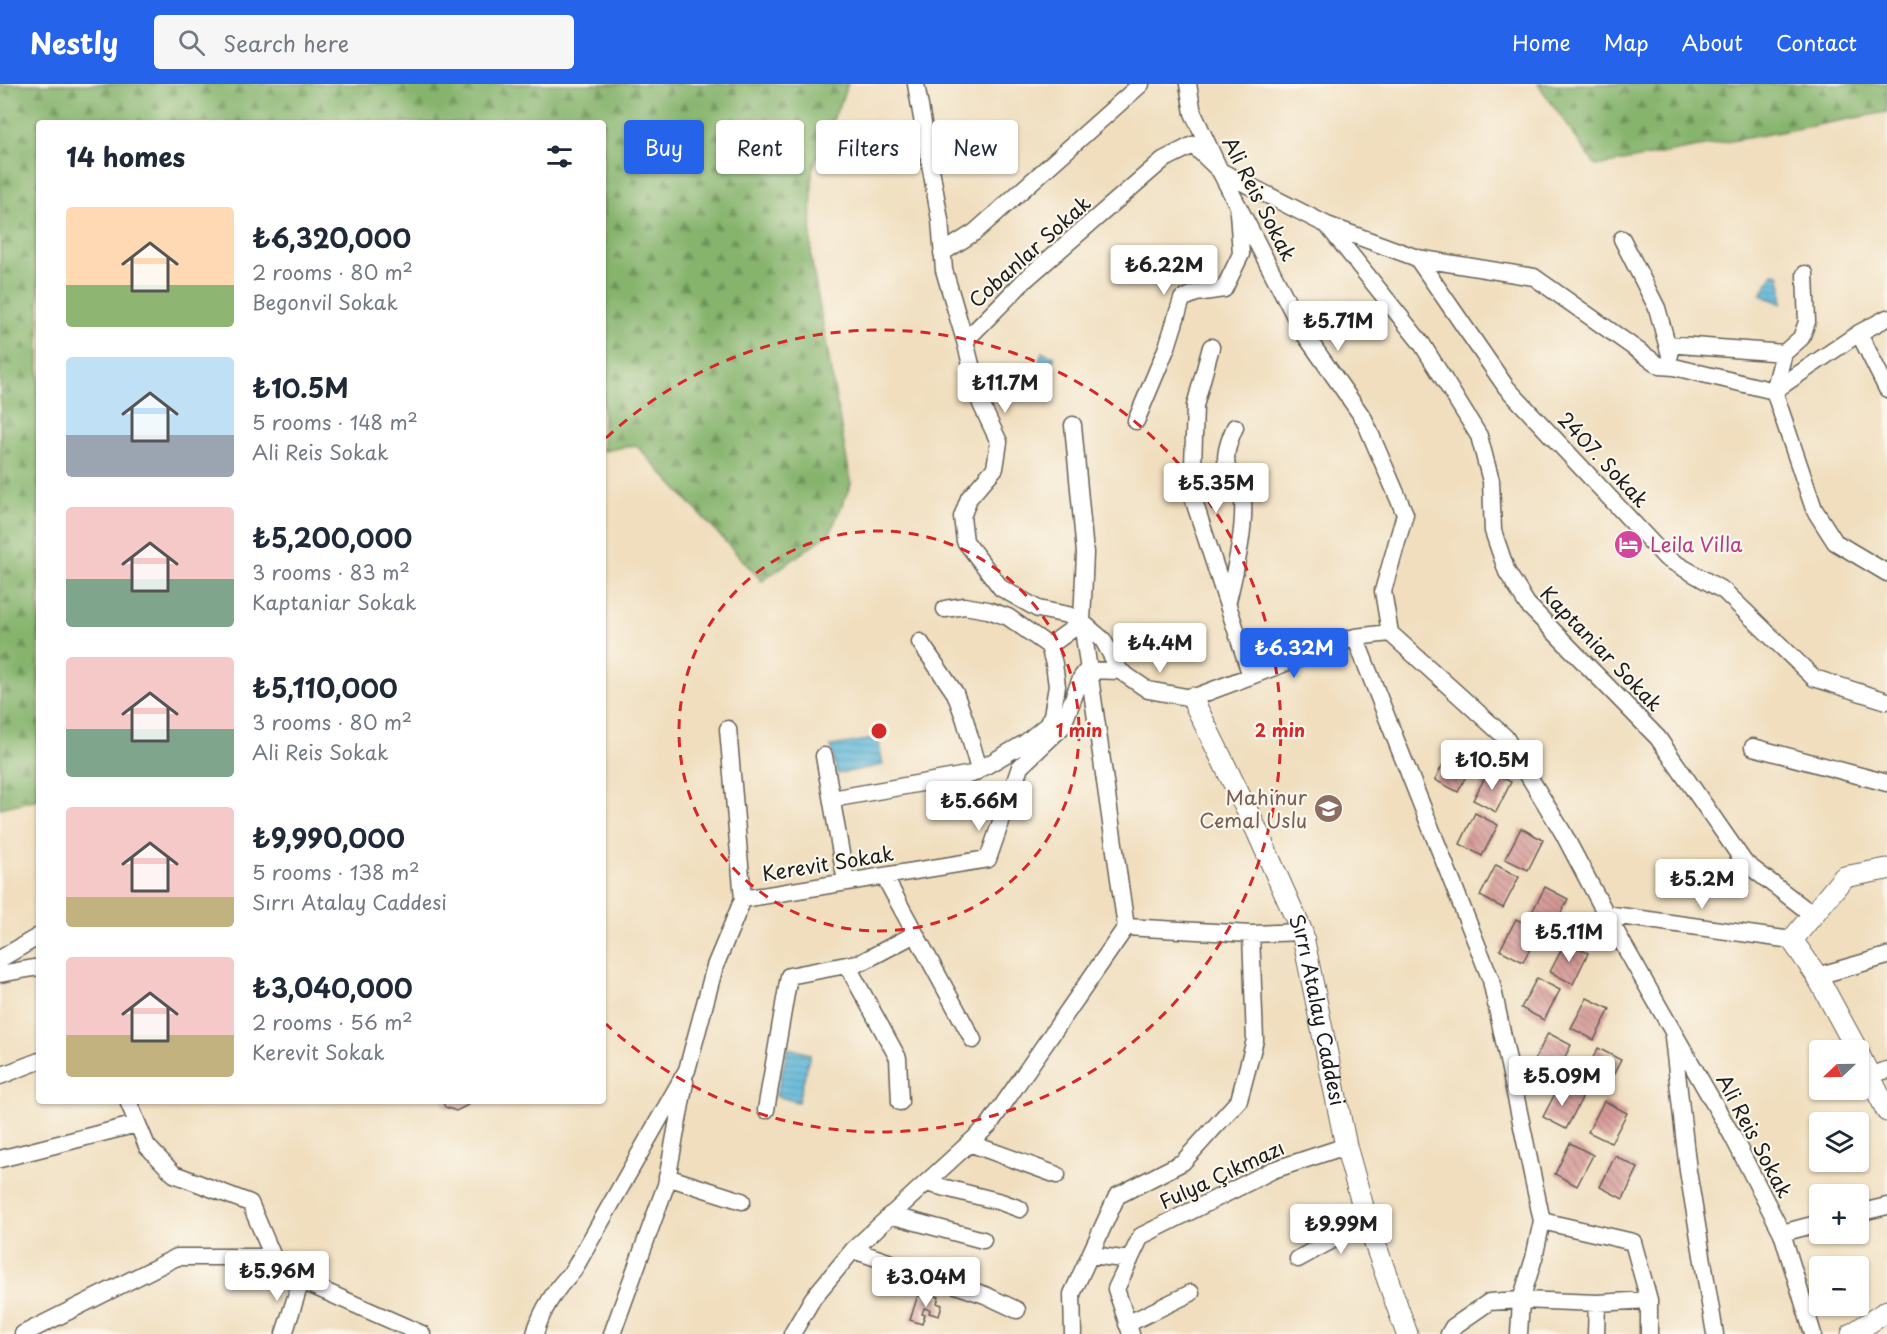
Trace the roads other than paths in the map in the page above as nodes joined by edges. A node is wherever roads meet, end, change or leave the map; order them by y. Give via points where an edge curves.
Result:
1 (916, 84) edge
2 (1141, 84) edge
3 (1188, 84) edge
4 (1220, 171) junction
5 (1238, 206) junction
6 (1327, 225) junction
7 (1622, 239) dead end
8 (942, 253) junction
9 (1417, 258) junction
10 (1805, 274) dead end
11 (1887, 318) edge
12 (1859, 333) junction
13 (965, 341) junction
14 (1667, 344) junction
15 (1211, 347) dead end
16 (1784, 353) junction
17 (1674, 367) junction
18 (1887, 389) edge
19 (1774, 391) junction
20 (1136, 421) dead end
21 (1073, 426) dead end
22 (1235, 427) dead end
23 (1887, 572) edge
24 (1228, 602) junction
25 (945, 609) dead end
26 (1082, 622) junction
27 (1390, 633) junction
28 (1355, 637) junction
29 (920, 642) dead end
30 (1049, 646) junction
31 (1087, 670) junction
32 (1120, 671) junction
33 (1251, 676) junction
34 (1192, 698) junction
35 (1887, 701) edge
36 (728, 729) dead end
37 (1753, 747) dead end
38 (824, 756) dead end
39 (979, 770) junction
40 (1887, 783) edge
41 (832, 799) junction
42 (1887, 869) edge
43 (884, 876) junction
44 (846, 882) junction
45 (743, 899) junction
46 (1606, 914) junction
47 (1813, 915) junction
48 (1126, 927) junction
49 (1302, 932) junction
50 (915, 934) junction
51 (1251, 934) junction
52 (36, 938) edge
53 (1792, 940) junction
54 (1887, 956) edge
55 (0, 959) edge
56 (847, 965) junction
57 (36, 968) edge
58 (0, 974) edge
59 (1817, 976) junction
60 (1672, 1031) junction
61 (973, 1040) dead end
62 (1852, 1040) edge
63 (36, 1062) edge
64 (687, 1070) junction
65 (1879, 1073) edge
66 (0, 1077) edge
67 (900, 1102) dead end
68 (129, 1104) edge
69 (766, 1110) dead end
70 (1887, 1111) edge
71 (137, 1124) junction
72 (969, 1143) junction
73 (1346, 1146) junction
74 (0, 1159) edge
75 (1057, 1175) dead end
76 (667, 1177) junction
77 (926, 1183) junction
78 (742, 1201) dead end
79 (1887, 1206) edge
80 (1020, 1209) dead end
81 (1869, 1210) edge
82 (890, 1215) junction
83 (1367, 1221) junction
84 (1542, 1221) junction
85 (1809, 1226) edge
86 (1782, 1233) junction
87 (983, 1240) dead end
88 (853, 1250) junction
89 (1092, 1255) junction
90 (273, 1257) junction
91 (1298, 1259) dead end
92 (1130, 1260) junction
93 (301, 1281) junction
94 (1191, 1293) dead end
95 (1521, 1300) junction
96 (1649, 1300) junction
97 (1597, 1303) junction
98 (1017, 1310) dead end
99 (1887, 1311) edge
100 (1129, 1329) edge
101 (1857, 1333) edge
102 (23, 1334) edge
103 (284, 1334) edge
104 (422, 1334) edge
105 (535, 1334) edge
106 (612, 1334) edge
107 (792, 1334) edge
108 (1073, 1334) edge
109 (1407, 1334) edge
110 (1449, 1334) edge
111 (1519, 1334) edge
112 (1596, 1334) edge
113 (1649, 1334) edge
114 (1715, 1334) edge
115 (1814, 1334) edge

1 - 8 street via 940,220
2 - 8 street via 975,231
3 - 4 street, Ali Reis Sokak via 1193,113
4 - 5 street, Ali Reis Sokak
4 - 6 street, Cobanlar Sokak
4 - 13 street, Cobanlar Sokak via 1193,145 1163,160 1026,279
5 - 20 street via 1241,254 1233,272 1224,289 1182,299
5 - 27 street, Ali Reis Sokak via 1303,332 1364,419 1405,514 1383,591
6 - 9 street, Cobanlar Sokak
6 - 47 street, Kaptaniar Sokak via 1422,344 1479,436 1491,481 1493,531 1508,572 1527,603 1658,738 1744,862
7 - 14 street via 1657,308
8 - 13 street
9 - 17 street, Cobanlar Sokak via 1534,278 1660,366
9 - 35 street, 2407. Sokak via 1506,387 1666,558 1724,591 1814,678
10 - 16 street via 1807,322 1801,338
11 - 12 street
12 - 18 street
12 - 19 street
13 - 26 street via 981,404 999,442 995,468 969,498 962,518 966,541 1001,588 1038,609
14 - 16 street
14 - 17 street
15 - 24 street via 1195,406 1192,495
16 - 19 street
17 - 19 street, Cobanlar Sokak
19 - 23 street via 1814,509 1835,542
21 - 26 street via 1085,553
22 - 24 street via 1225,462 1243,497 1239,552
24 - 33 street
25 - 30 street via 964,606 1008,617
26 - 30 street
26 - 31 street
26 - 32 street via 1103,640
27 - 28 street
27 - 46 street, Ali Reis Sokak via 1505,737
28 - 33 street
28 - 84 street via 1491,980
29 - 39 street via 955,693
30 - 39 street via 1057,686 1047,725
31 - 32 street
31 - 43 street, Kerevit Sokak via 1062,727 1020,767 988,859
31 - 48 street
32 - 34 street via 1148,690
33 - 34 street
34 - 49 street, Sırrı Atalay Caddesi
36 - 45 street
37 - 40 street
38 - 41 street
39 - 41 street
41 - 44 street
42 - 47 street via 1844,877
43 - 44 street, Kerevit Sokak
43 - 50 street
44 - 45 street, Kerevit Sokak
45 - 64 street via 715,966
46 - 53 street
46 - 60 street, Ali Reis Sokak
47 - 53 street
48 - 51 street
48 - 72 street via 989,1125
49 - 51 street
49 - 73 street, Sırrı Atalay Caddesi
50 - 56 street via 862,962
50 - 61 street
51 - 89 street, Fulya Çıkmazı via 1255,1040 1239,1100 1183,1162 1117,1196
52 - 55 street
53 - 59 street
54 - 59 street
56 - 67 street via 898,1058
56 - 69 street via 789,976
57 - 58 street
59 - 62 street
60 - 86 street, Ali Reis Sokak
60 - 114 street, Ali Reis Sokak via 1688,1171
63 - 66 street
64 - 76 street
64 - 105 street
65 - 70 street
68 - 71 street
71 - 74 street
71 - 90 street via 147,1146 174,1174 250,1203
72 - 75 street
72 - 77 street
73 - 83 street, Sırrı Atalay Caddesi
73 - 92 street, Fulya Çıkmazı via 1273,1170 1141,1236
76 - 78 street
76 - 106 street
77 - 80 street
77 - 82 street
79 - 81 street
82 - 87 street
82 - 88 street
83 - 91 street
83 - 109 street, Sırrı Atalay Caddesi
84 - 95 street
84 - 96 street via 1633,1242
85 - 86 street
86 - 115 street, Ali Reis Sokak
88 - 98 street
88 - 107 street via 813,1298
89 - 92 street
89 - 108 street, Fulya Çıkmazı via 1072,1294
90 - 93 street via 279,1271
90 - 102 street via 177,1257
92 - 100 street, Fulya Çıkmazı via 1116,1289
93 - 103 street
93 - 104 street
94 - 100 street
95 - 97 street
95 - 110 street via 1489,1302
95 - 111 street
96 - 97 street
96 - 113 street
97 - 112 street
99 - 101 street

